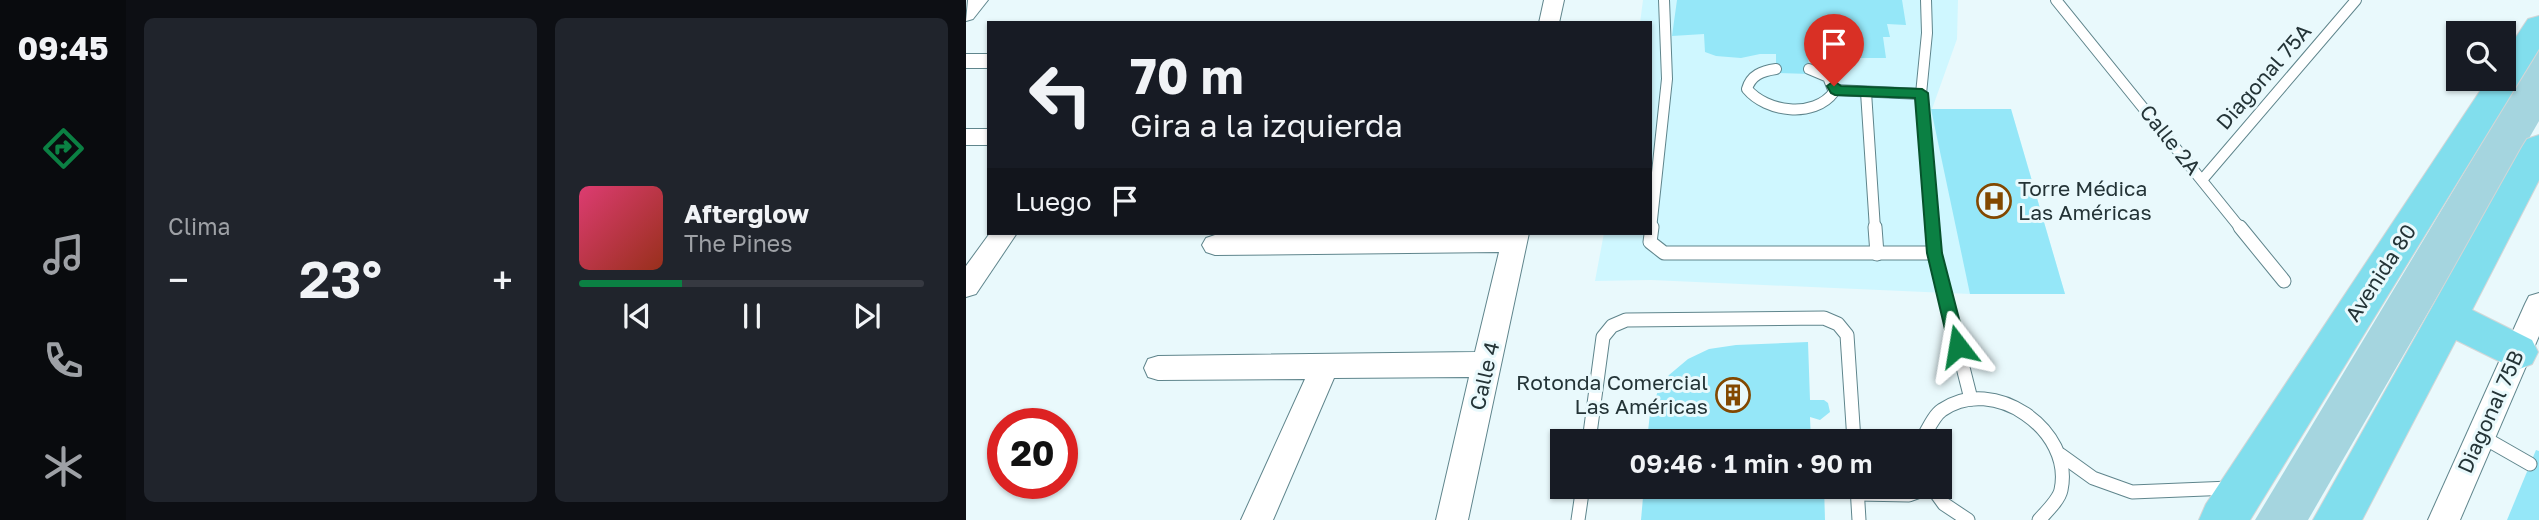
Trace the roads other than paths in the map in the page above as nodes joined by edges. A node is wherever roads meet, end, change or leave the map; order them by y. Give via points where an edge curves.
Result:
1 (978, 0) edge
2 (1554, 0) edge
3 (1664, 0) edge
4 (1926, 0) edge
5 (2056, 0) edge
6 (2356, 0) edge
7 (966, 15) edge
8 (1549, 21) edge
9 (2539, 25) edge
10 (966, 61) edge
11 (987, 61) edge
12 (1776, 69) dead end
13 (1809, 69) dead end
14 (1835, 90) junction
15 (1866, 92) junction
16 (1922, 93) junction
17 (987, 137) edge
18 (966, 138) edge
19 (2539, 147) edge
20 (2202, 180) junction
21 (1652, 216) edge
22 (1003, 235) edge
23 (1651, 235) edge
24 (1515, 237) edge
25 (1215, 245) dead end
26 (1934, 253) junction
27 (1877, 254) junction
28 (2284, 281) dead end
29 (966, 286) edge
30 (2539, 304) edge
31 (2447, 316) junction
32 (2523, 353) junction
33 (1487, 364) junction
34 (1325, 366) junction
35 (1158, 368) dead end
36 (1971, 398) junction
37 (1591, 429) edge
38 (1853, 429) edge
39 (1928, 429) edge
40 (2481, 436) junction
41 (2061, 456) junction
42 (2530, 464) dead end
43 (2245, 487) junction
44 (1581, 499) edge
45 (1858, 499) edge
46 (1940, 499) edge
47 (1257, 520) edge
48 (1452, 520) edge
49 (1578, 520) edge
50 (1859, 520) edge
51 (1968, 520) edge
52 (2039, 520) edge
53 (2223, 520) edge
54 (2338, 520) edge
55 (2444, 520) edge

1 - 7 street
2 - 8 street
3 - 21 lane via 1667,79
4 - 16 lane
5 - 20 lane, Calle 2A
6 - 20 lane, Diagonal 75A
9 - 43 main road, Avenida 80
10 - 11 street
12 - 14 lane via 1759,72 1748,84 1750,94 1761,103 1806,108 1832,99
13 - 14 lane via 1825,74
14 - 15 lane
15 - 16 lane
15 - 27 lane
16 - 26 lane
17 - 18 street
19 - 31 main road
20 - 28 lane, Calle 2A
22 - 29 street
23 - 27 lane via 1653,247 1664,253
24 - 25 street
24 - 33 street, Calle 4
26 - 27 lane
26 - 36 lane
30 - 32 street, Diagonal 75B
31 - 32 main road
31 - 54 main road
32 - 40 street, Diagonal 75B
33 - 34 street
33 - 48 street, Calle 4
34 - 35 street
34 - 47 street
36 - 39 lane via 1944,408
36 - 41 lane via 2008,403 2025,412 2053,439
37 - 38 lane via 1603,337 1615,322 1825,318 1835,320 1847,335
40 - 42 lane
40 - 55 street, Diagonal 75B
41 - 43 lane via 2093,478 2132,492
41 - 52 lane via 2062,491 2054,507
43 - 53 main road, Avenida 80
44 - 49 lane
45 - 50 lane
46 - 51 lane

